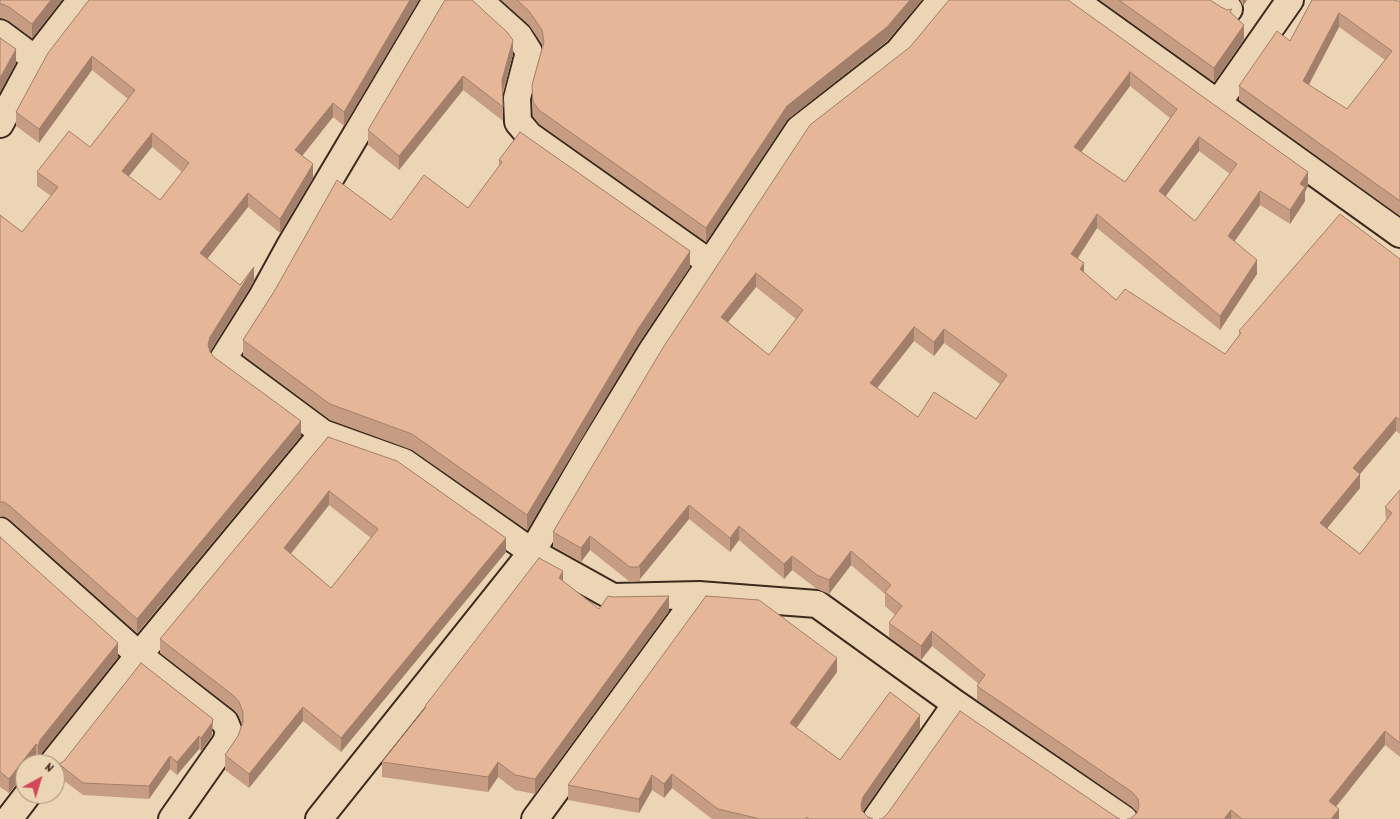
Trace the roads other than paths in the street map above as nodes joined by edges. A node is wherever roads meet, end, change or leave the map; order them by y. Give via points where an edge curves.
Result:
1 (81, 0) edge
2 (436, 0) edge
3 (479, 0) edge
4 (941, 0) edge
5 (1074, 0) edge
6 (1290, 0) edge
7 (0, 33) edge
8 (35, 59) junction
9 (1218, 103) junction
10 (0, 124) edge
11 (1400, 234) edge
12 (710, 263) junction
13 (324, 433) junction
14 (0, 531) edge
15 (532, 552) junction
16 (699, 595) junction
17 (139, 655) junction
18 (956, 704) junction
19 (60, 754) edge
20 (18, 804) edge
21 (6, 815) edge
22 (172, 819) edge
23 (319, 819) edge
24 (535, 819) edge
25 (876, 819) edge
26 (1124, 819) edge

1 - 8 street
2 - 13 street via 223,359
3 - 12 street via 520,36 529,52 517,98 518,122 529,135
4 - 12 street via 898,52 799,128
5 - 9 street
6 - 9 street
7 - 8 street
8 - 10 street
9 - 11 street
12 - 15 street via 626,393
13 - 15 street via 404,462
13 - 17 street
14 - 17 street
15 - 16 street via 613,597
15 - 23 street
16 - 18 street via 817,604
16 - 24 street
17 - 19 street
17 - 22 street via 225,722 229,732 226,742
18 - 25 street
18 - 26 street
20 - 21 street

